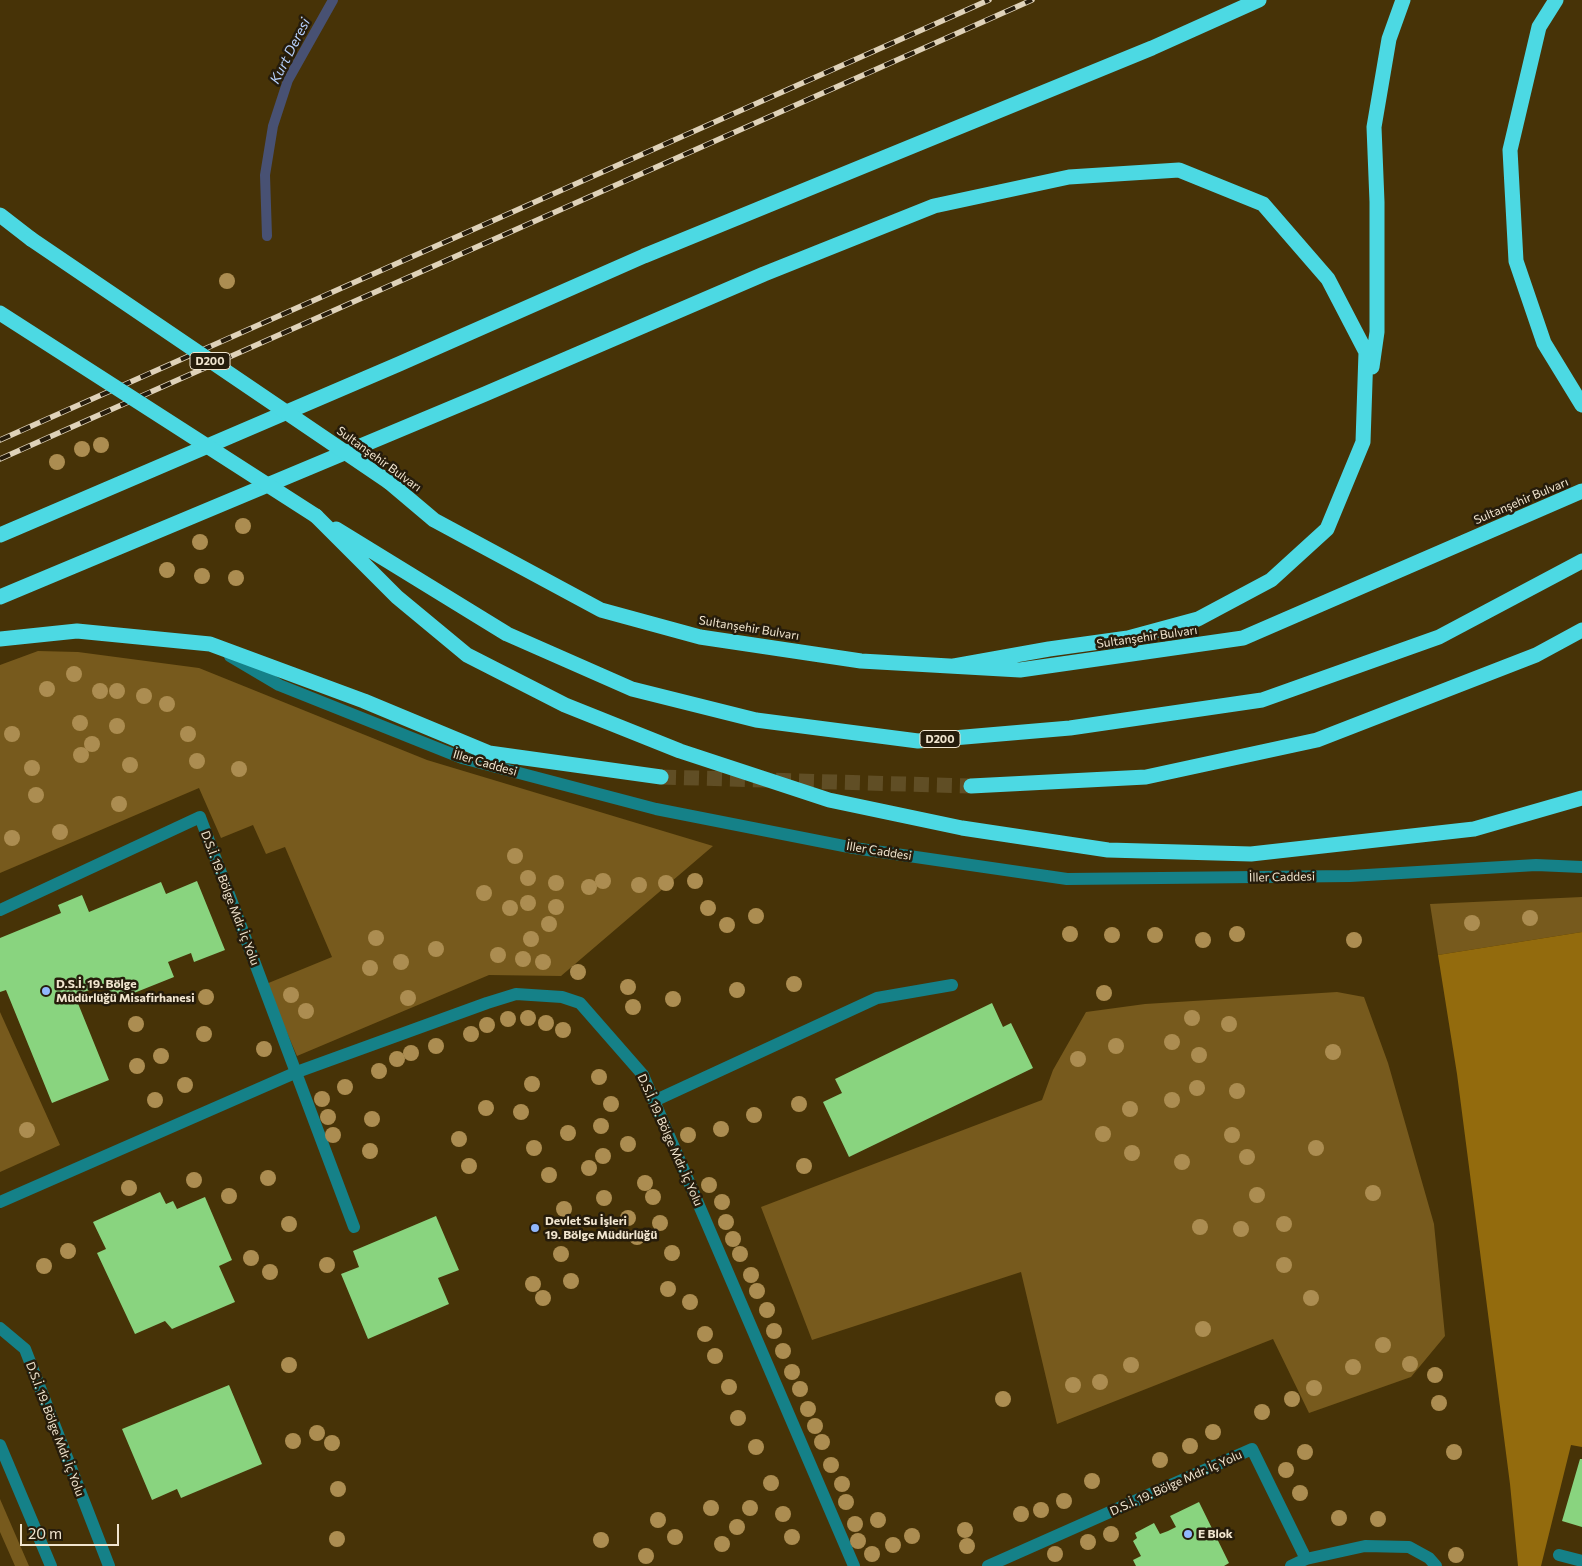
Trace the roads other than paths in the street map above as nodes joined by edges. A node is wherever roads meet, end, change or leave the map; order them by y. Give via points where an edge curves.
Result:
1 (1259, 0) edge
2 (1403, 0) edge
3 (1556, 0) edge
4 (0, 215) edge
5 (0, 313) edge
6 (1582, 405) edge
7 (1364, 419) junction
8 (1582, 491) edge
9 (316, 516) junction
10 (0, 535) edge
11 (1582, 561) edge
12 (0, 597) edge
13 (1582, 630) edge
14 (0, 639) edge
15 (210, 644) junction
16 (954, 666) junction
17 (661, 777) tunnel mouth
18 (971, 786) tunnel mouth
19 (1582, 798) edge
20 (1582, 867) edge
21 (0, 910) edge
22 (952, 985) dead end
23 (297, 1072) junction
24 (654, 1102) junction
25 (0, 1202) edge
26 (354, 1227) dead end
27 (0, 1328) edge
28 (0, 1445) edge
29 (1559, 1555) dead end
30 (1306, 1559) junction
31 (1582, 1561) edge
32 (51, 1566) edge
33 (108, 1566) edge
34 (854, 1566) edge
35 (988, 1566) edge
36 (1291, 1566) edge
37 (1436, 1566) edge

1 - 10 highway via 1143,52 644,256
2 - 7 highway via 1390,38 1374,127 1377,332
3 - 6 highway via 1539,27 1510,150 1516,261 1544,343
4 - 16 highway, Sultanşehir Bulvarı / D200, bridge via 389,482 434,520 601,610 700,637 861,661
5 - 9 highway, D200, bridge
7 - 12 highway via 1366,352 1328,279 1263,204 1179,170 1069,177 934,206
7 - 16 highway via 1363,442 1327,529 1271,580 1198,619 1128,638
8 - 16 highway, Sultanşehir Bulvarı / D200 via 1243,638 1020,670
9 - 11 highway, D200 via 507,634 632,689 756,720 918,741 1070,728 1262,700 1439,637
9 - 19 highway via 397,597 467,655 565,704 680,751 829,800 962,828 1108,850 1250,854 1474,830
13 - 18 highway via 1536,655 1317,740 1146,777
14 - 15 highway via 77,631
15 - 17 highway via 364,701 489,753
15 - 20 street, İller Caddesi via 279,685 462,758 656,809 854,848 1067,880 1350,876 1536,865
21 - 23 street, D.S.İ. 19. Bölge Mdr. İç Yolu via 200,818
22 - 24 street via 877,998
23 - 24 street, D.S.İ. 19. Bölge Mdr. İç Yolu via 516,994 562,997 580,1003 643,1075
23 - 25 street, D.S.İ. 19. Bölge Mdr. İç Yolu
23 - 26 street, D.S.İ. 19. Bölge Mdr. İç Yolu
24 - 34 street, D.S.İ. 19. Bölge Mdr. İç Yolu
27 - 33 street, D.S.İ. 19. Bölge Mdr. İç Yolu via 25,1350
28 - 32 street
29 - 31 street
30 - 35 street, D.S.İ. 19. Bölge Mdr. İç Yolu via 1252,1449
30 - 36 street
30 - 37 street via 1365,1546 1408,1547 1430,1558

